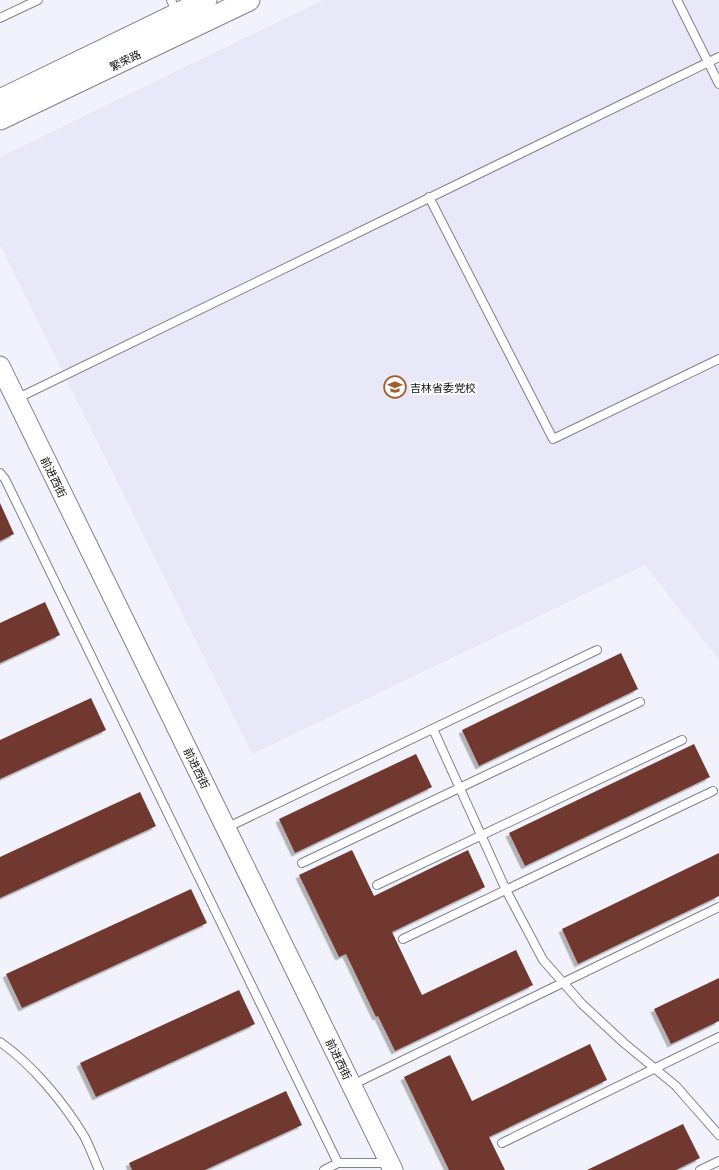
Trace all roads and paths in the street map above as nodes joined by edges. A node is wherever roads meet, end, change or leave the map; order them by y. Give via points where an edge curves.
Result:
1 (38, 0) edge
2 (206, 0) edge
3 (250, 0) edge
4 (677, 0) edge
5 (174, 7) edge
6 (0, 18) edge
7 (719, 57) edge
8 (708, 62) junction
9 (719, 84) edge
10 (0, 100) edge
11 (0, 119) edge
12 (429, 197) junction
13 (719, 359) edge
14 (0, 366) edge
15 (16, 399) junction
16 (0, 473) edge
17 (597, 650) dead end
18 (640, 702) dead end
19 (433, 729) junction
20 (682, 740) dead end
21 (460, 788) junction
22 (713, 791) dead end
23 (226, 828) junction
24 (481, 835) junction
25 (302, 863) dead end
26 (377, 885) dead end
27 (506, 890) junction
28 (719, 907) edge
29 (403, 939) dead end
30 (563, 982) junction
31 (719, 1036) edge
32 (0, 1042) edge
33 (654, 1068) junction
34 (352, 1085) junction
35 (719, 1135) edge
36 (502, 1143) dead end
37 (719, 1161) edge
38 (338, 1164) junction
39 (389, 1168) edge
40 (99, 1170) edge
41 (324, 1170) edge
42 (700, 1170) edge

1 - 6 lane
2 - 5 main road, 繁荣路
3 - 11 main road, 繁荣路
4 - 8 lane
5 - 10 main road, 繁荣路
7 - 8 lane
8 - 9 lane
8 - 12 lane
12 - 13 lane via 553,439
12 - 15 lane
14 - 15 street, 前进西街
15 - 23 street, 前进西街
16 - 38 lane
17 - 19 lane
18 - 21 lane
19 - 21 lane
19 - 23 lane
20 - 24 lane
21 - 24 lane
21 - 25 lane
22 - 27 lane
23 - 34 street, 前进西街
24 - 26 lane
24 - 27 lane
27 - 29 lane
27 - 30 lane via 544,960
28 - 30 lane
30 - 33 lane via 582,1004
30 - 34 lane
31 - 33 lane
32 - 40 lane via 19,1055 55,1096 84,1136
33 - 35 lane via 676,1086
33 - 36 lane
34 - 39 street, 前进西街
37 - 42 lane
38 - 39 lane
38 - 41 lane

